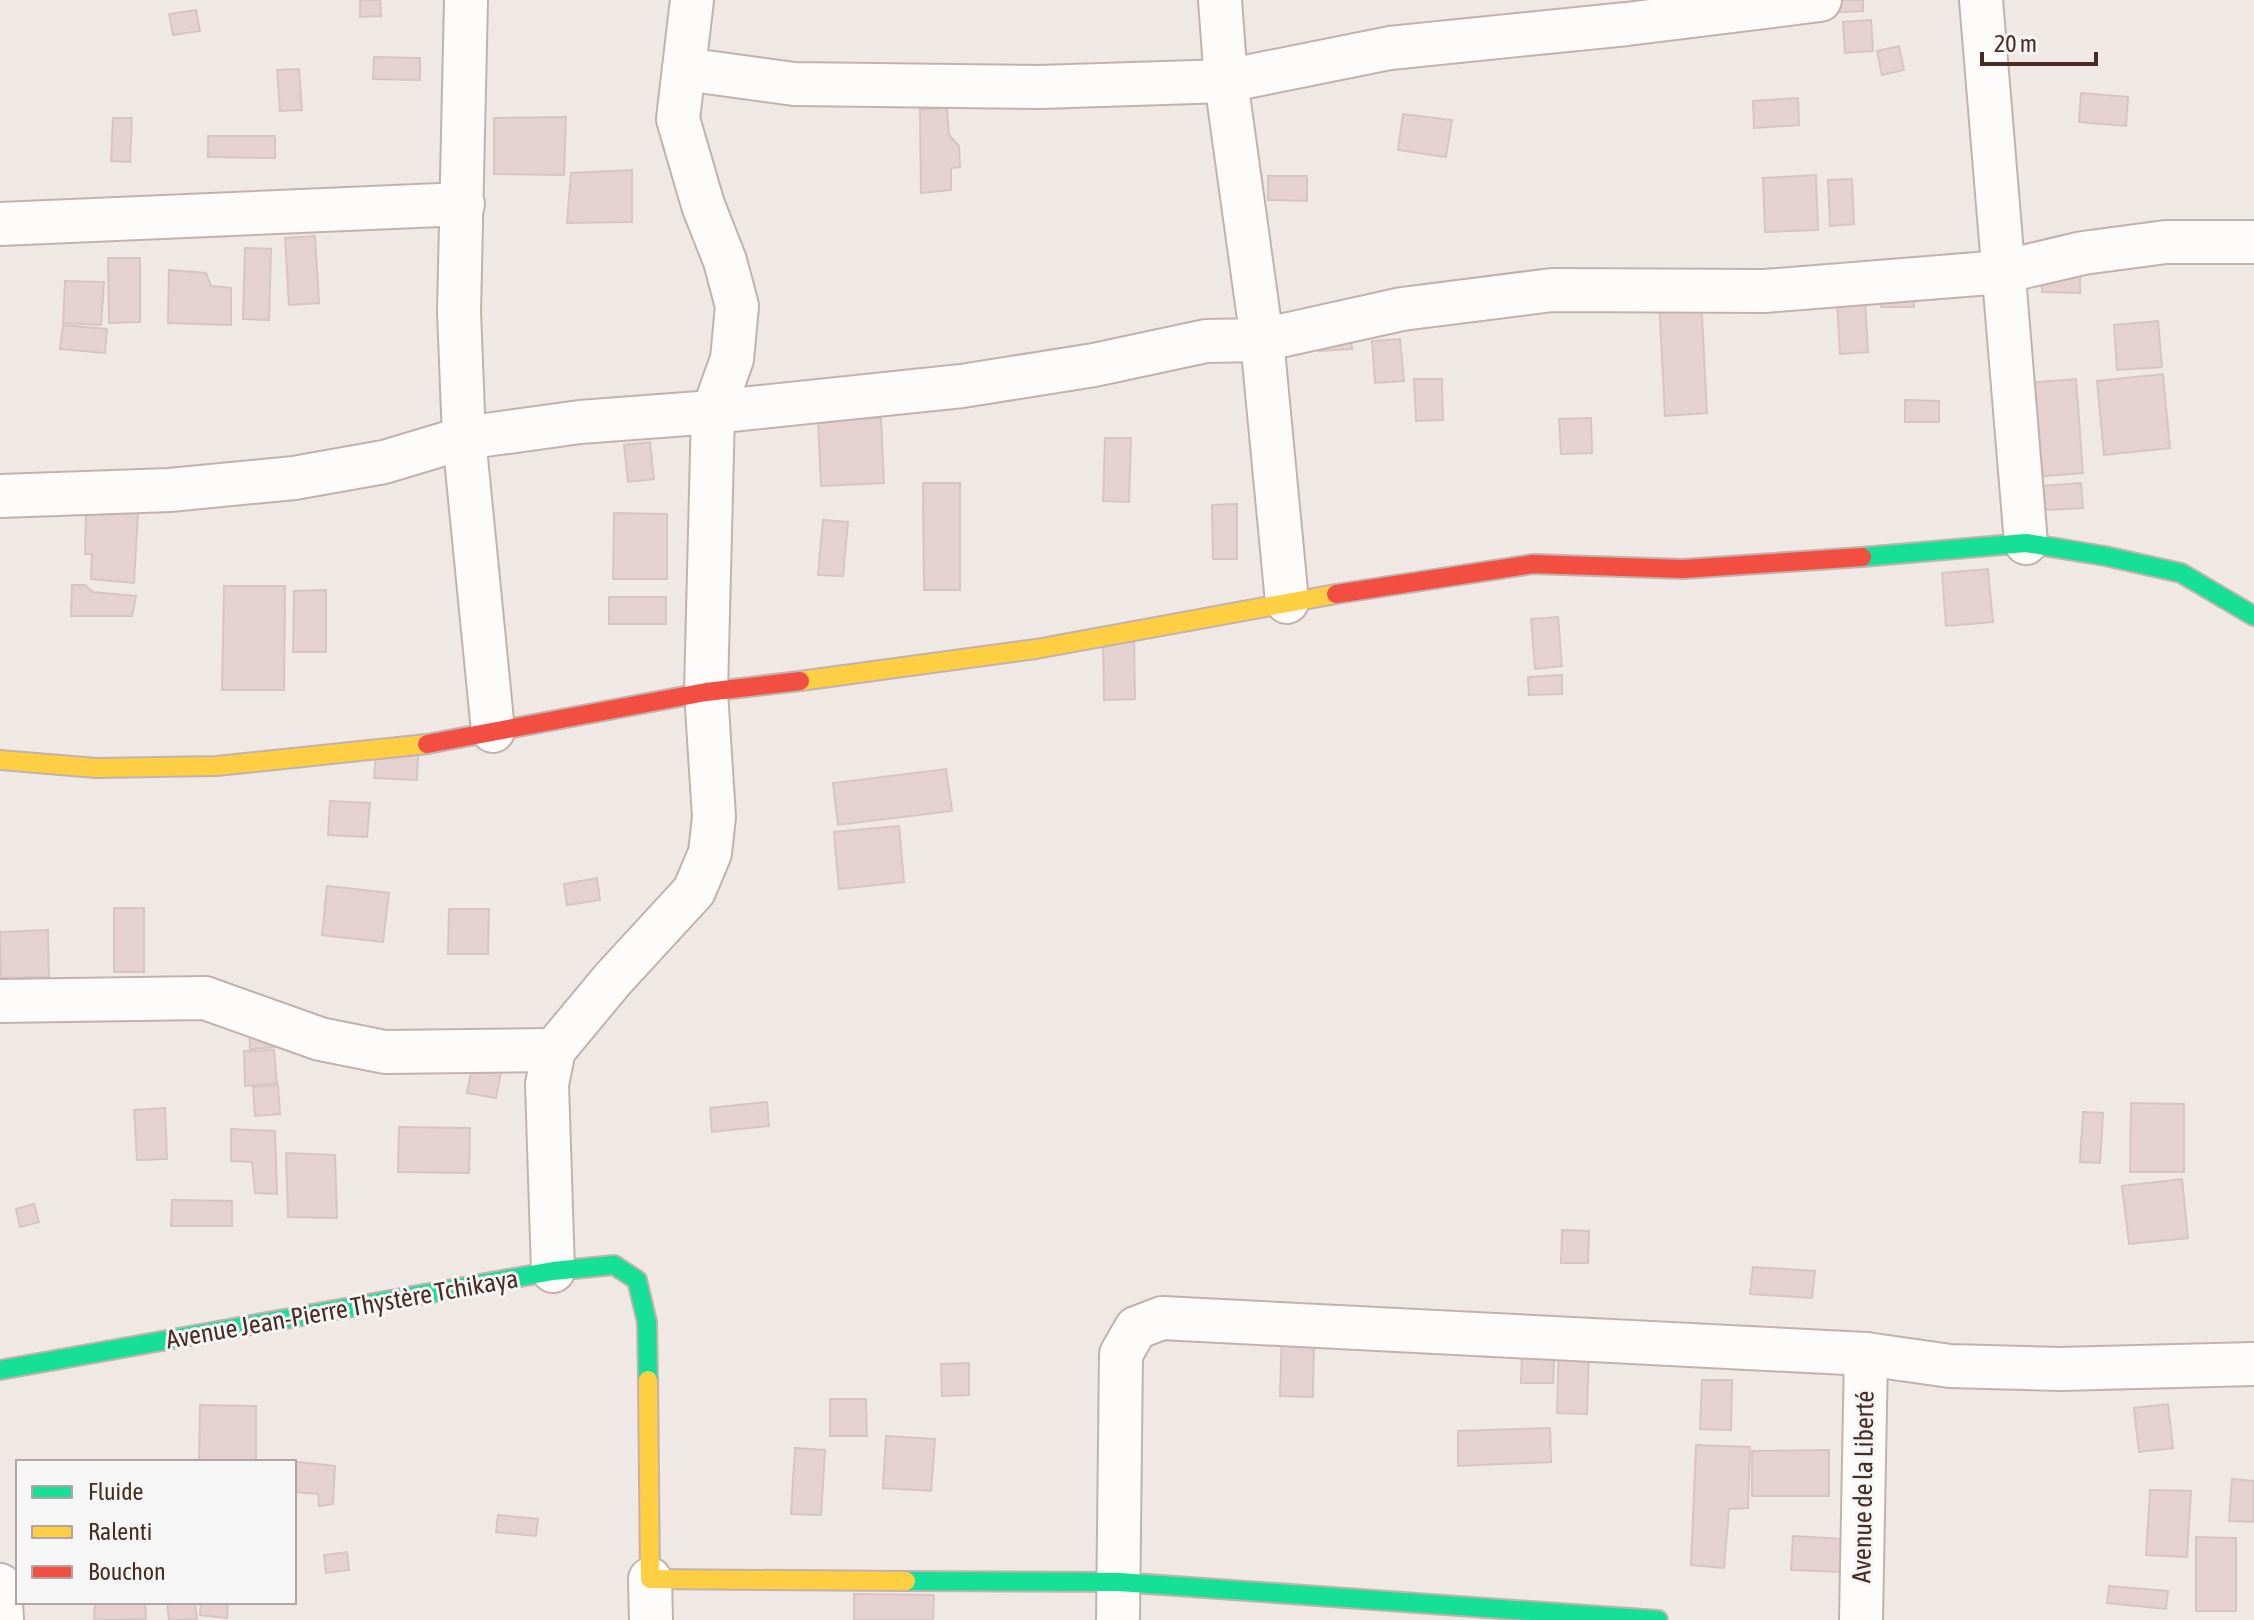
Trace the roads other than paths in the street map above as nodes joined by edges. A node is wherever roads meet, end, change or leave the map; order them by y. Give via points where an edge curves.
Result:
1 (466, 0) edge
2 (692, 0) edge
3 (1220, 0) edge
4 (1820, 0) edge
5 (1981, 0) edge
6 (684, 69) junction
7 (1226, 81) junction
8 (463, 204) junction
9 (0, 224) edge
10 (2254, 242) edge
11 (2002, 272) junction
12 (1262, 340) junction
13 (713, 412) junction
14 (464, 438) junction
15 (0, 496) edge
16 (2026, 543) junction
17 (1287, 602) junction
18 (2254, 616) edge
19 (706, 692) junction
20 (493, 731) junction
21 (0, 760) edge
22 (0, 1001) edge
23 (554, 1050) junction
24 (553, 1271) junction
25 (1866, 1354) junction
26 (2254, 1364) edge
27 (0, 1370) edge
28 (650, 1579) junction
29 (0, 1585) edge
30 (1118, 1601) edge
31 (2, 1620) edge
32 (651, 1620) edge
33 (1658, 1620) edge
34 (1861, 1620) edge

1 - 8 street
2 - 6 street
3 - 7 street
4 - 7 street via 1390,48
5 - 11 street
6 - 7 street via 794,84 1040,87
6 - 13 street via 678,119 737,306 732,359
7 - 12 street
8 - 9 street
8 - 14 street via 459,312
10 - 11 street via 2166,242 2083,253
11 - 12 street via 1765,291 1552,290 1402,309
11 - 16 street
12 - 13 street via 1206,341 962,386
12 - 17 street
13 - 14 street
13 - 19 street
14 - 15 street via 384,462 294,478 170,490
14 - 20 street
16 - 17 street via 1683,569 1533,564
16 - 18 street via 2181,573
17 - 19 street via 1036,649
19 - 20 street
19 - 23 street via 714,817 710,853 694,891
20 - 21 street via 429,744 217,766 96,768
22 - 23 street via 205,998 320,1039 385,1052
23 - 24 street via 547,1084
24 - 27 street, Avenue Jean-Pierre Thystère Tchikaya
24 - 28 street, Avenue Jean-Pierre Thystère Tchikaya via 614,1265 637,1280 647,1322
25 - 26 street via 1950,1366 2044,1369
25 - 30 street via 1162,1318 1136,1328 1121,1354
25 - 34 street, Avenue de la Liberté
28 - 30 street
28 - 32 street
29 - 31 street
30 - 33 street

